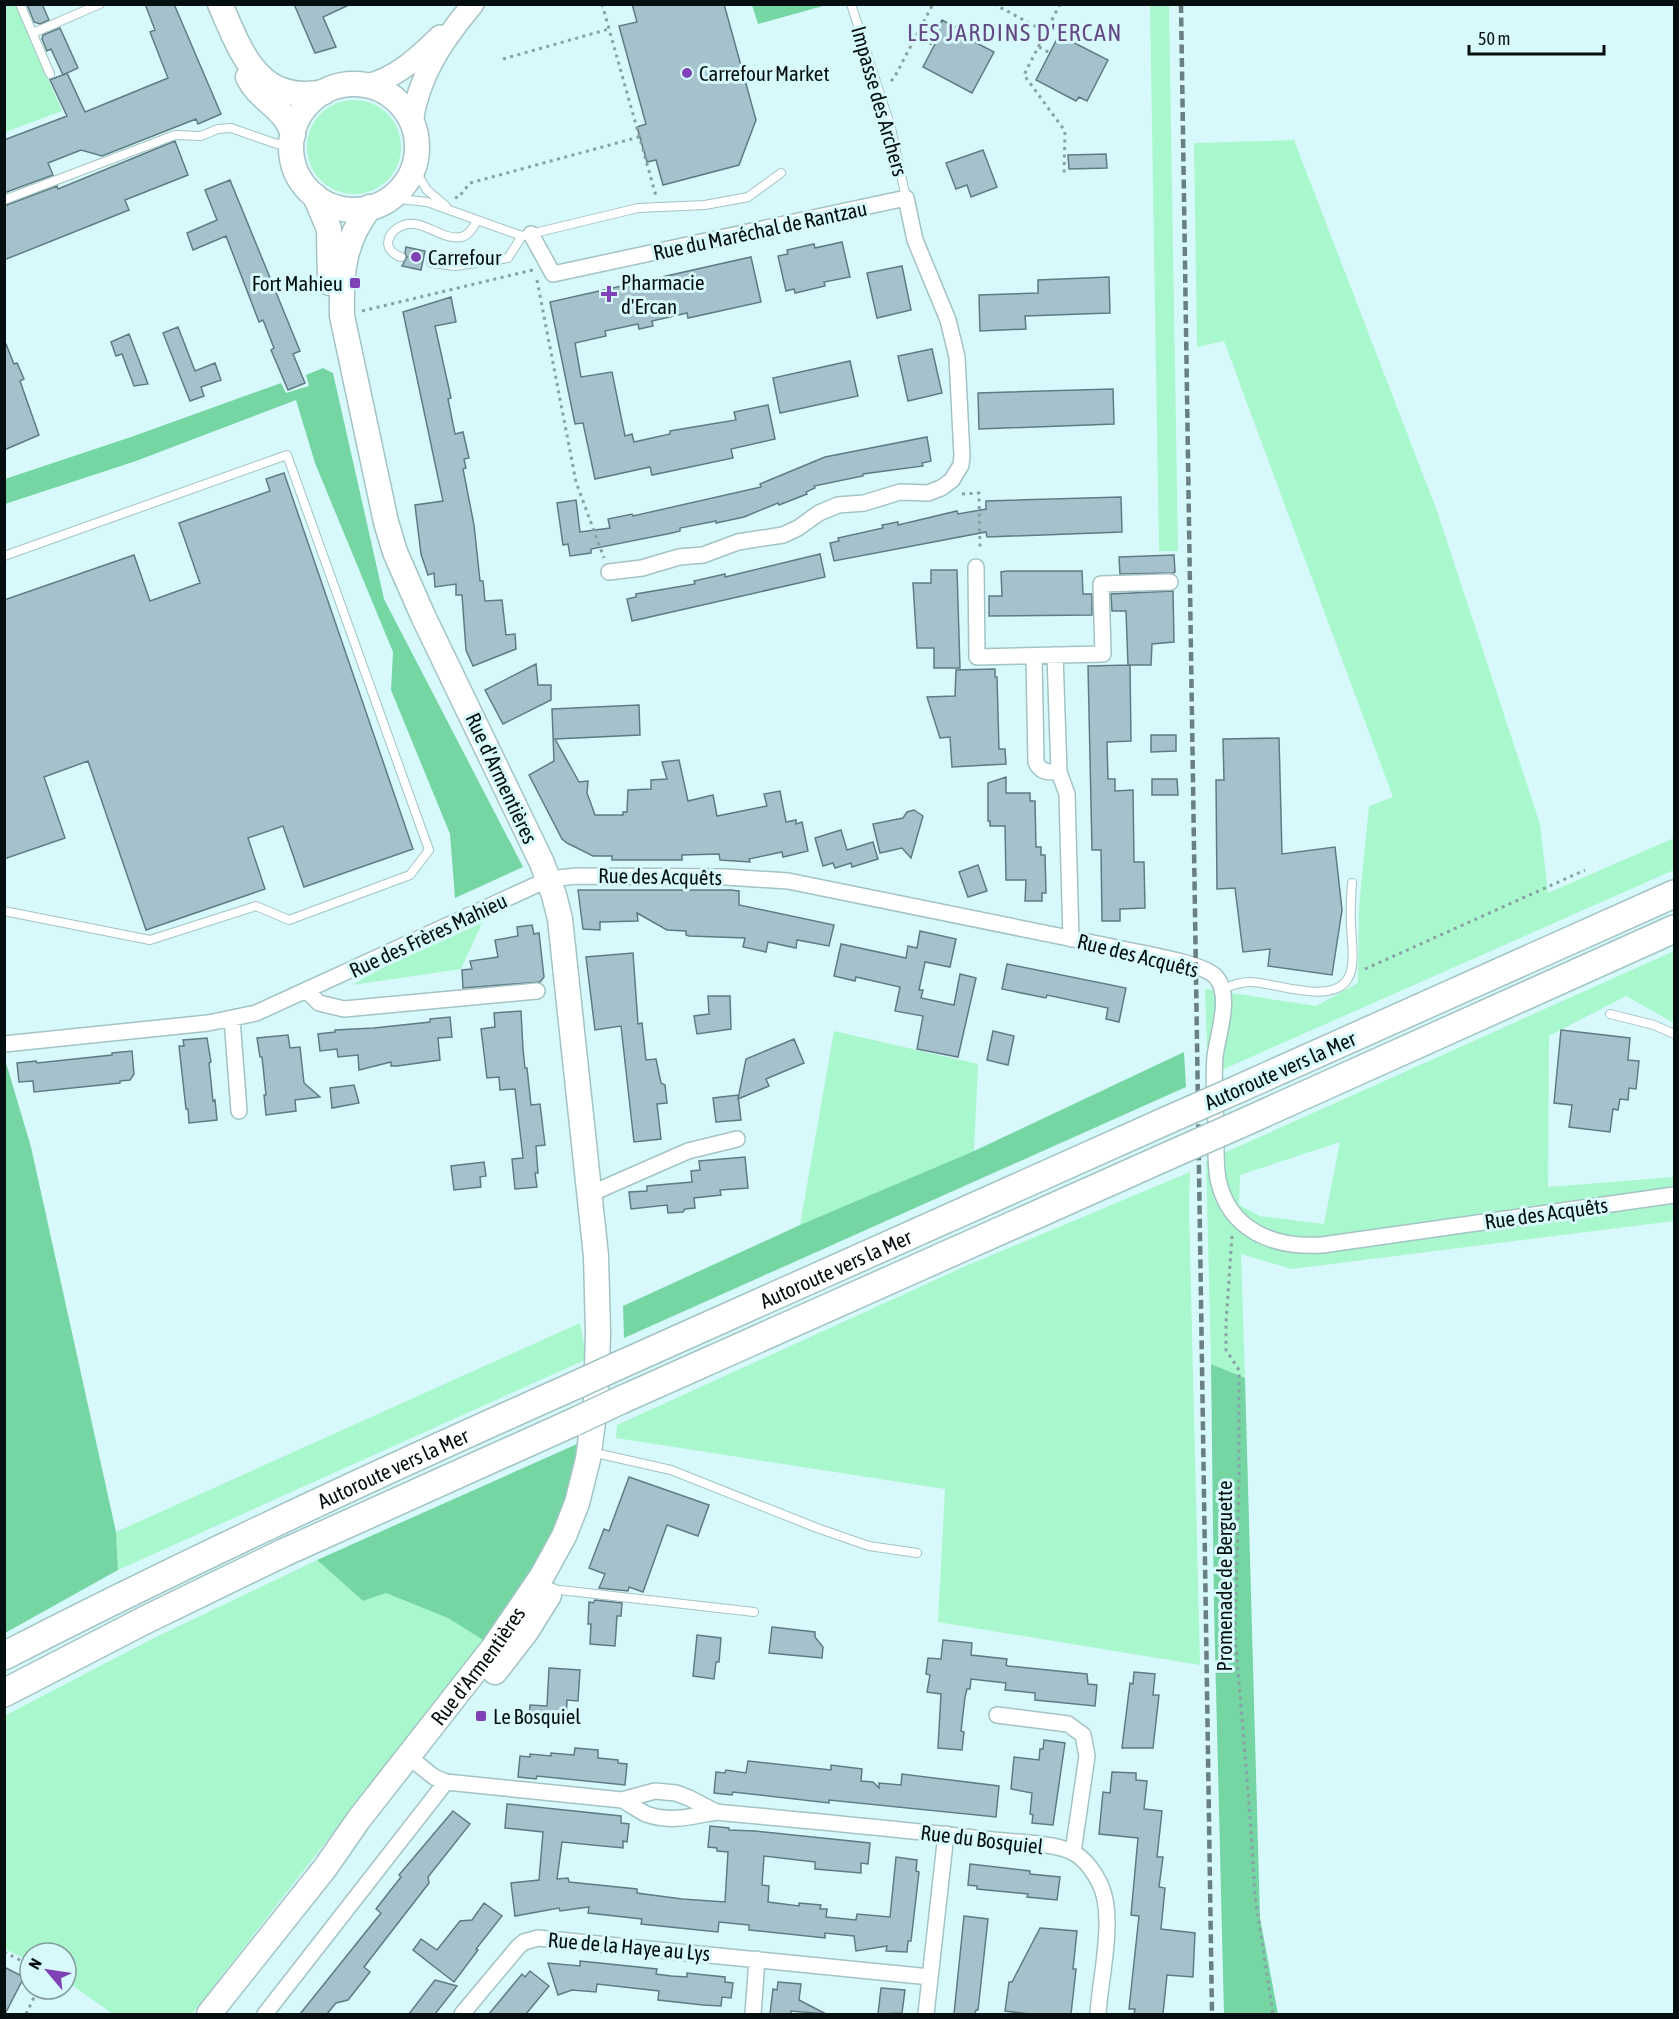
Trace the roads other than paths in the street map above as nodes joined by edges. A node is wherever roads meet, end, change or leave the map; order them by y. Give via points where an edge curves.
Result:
1 (20, 4) edge
2 (100, 4) edge
3 (220, 4) edge
4 (851, 4) edge
5 (473, 5) edge
6 (33, 33) junction
7 (241, 52) junction
8 (50, 74) dead end
9 (367, 85) junction
10 (324, 92) junction
11 (412, 123) junction
12 (292, 141) junction
13 (413, 167) junction
14 (781, 173) dead end
15 (315, 196) junction
16 (906, 198) junction
17 (4, 200) edge
18 (380, 202) junction
19 (453, 210) junction
20 (477, 221) junction
21 (527, 235) junction
22 (401, 257) dead end
23 (431, 263) dead end
24 (342, 316) junction
25 (4, 555) edge
26 (976, 567) road end
27 (609, 572) road end
28 (1170, 582) dead end
29 (1034, 656) junction
30 (1055, 656) junction
31 (1059, 772) junction
32 (549, 879) junction
33 (1352, 883) dead end
34 (1674, 894) edge
35 (4, 911) edge
36 (1674, 929) edge
37 (1071, 939) junction
38 (1223, 989) junction
39 (307, 991) junction
40 (537, 991) dead end
41 (1610, 1014) dead end
42 (232, 1019) junction
43 (1674, 1034) edge
44 (4, 1044) edge
45 (239, 1111) dead end
46 (737, 1139) dead end
47 (590, 1194) junction
48 (1674, 1195) edge
49 (595, 1452) junction
50 (917, 1553) dead end
51 (544, 1589) junction
52 (754, 1612) dead end
53 (4, 1656) edge
54 (4, 1693) edge
55 (997, 1715) dead end
56 (415, 1762) junction
57 (446, 1782) junction
58 (622, 1800) junction
59 (716, 1812) junction
60 (946, 1834) junction
61 (1073, 1852) junction
62 (757, 1959) junction
63 (930, 1977) junction
64 (209, 2014) edge
65 (225, 2014) edge
66 (265, 2014) edge
67 (462, 2014) edge
68 (753, 2014) edge
69 (927, 2014) edge
70 (1098, 2014) edge

1 - 6 lane
2 - 6 lane
3 - 7 main road
4 - 16 lane, Impasse des Archers via 891,128
5 - 9 main road via 402,70
5 - 11 main road via 427,70
6 - 8 lane
7 - 10 main road via 253,71 275,86 302,93
7 - 12 main road via 251,84 285,116
9 - 10 main road via 345,85
9 - 11 main road via 398,101
10 - 12 main road via 306,107
11 - 13 main road via 416,141
12 - 15 main road via 294,163
12 - 17 lane via 274,143 231,128 201,136 175,135
13 - 18 main road via 402,188
13 - 19 lane via 432,195
14 - 21 lane via 748,197 705,205 638,208
15 - 18 main road via 345,209
15 - 24 main road, Rue d'Armentières via 329,229 329,279
16 - 21 street, Rue du Maréchal de Rantzau via 553,274
16 - 27 street via 915,240 948,320 958,363 962,456 957,472 947,484 928,493 900,492 864,503 838,505 783,535
18 - 19 lane via 420,201
18 - 24 main road, Rue d'Armentières via 353,231 342,283
19 - 20 lane
20 - 21 lane
20 - 22 lane via 461,237 446,236 415,224 397,228 388,244
21 - 23 lane via 508,258 456,266
24 - 32 main road, Rue d'Armentières via 395,552
25 - 35 lane via 287,454 429,850 410,874 289,920 256,906 150,940
26 - 29 street via 977,657
28 - 30 street via 1101,584 1103,654
29 - 30 street
29 - 31 street via 1036,762 1042,771
30 - 31 street
31 - 37 street via 1067,794
32 - 37 street, Rue des Acquêts via 745,877 788,881
32 - 39 street, Rue des Frères Mahieu
32 - 47 main road, Rue d'Armentières via 560,919
33 - 38 lane via 1352,963 1349,975 1337,988 1323,992 1248,982
34 - 53 highway, Autoroute vers la Mer, bridge via 294,1512
36 - 54 highway, bridge via 283,1553
37 - 38 street, Rue des Acquêts via 1196,966 1211,973
38 - 48 street, Rue des Acquêts via 1215,1066 1221,1189 1232,1211 1267,1239 1305,1246 1333,1244
39 - 40 street, Rue des Frères Mahieu via 319,1004 344,1009
39 - 42 street, Rue des Frères Mahieu
41 - 43 lane
42 - 44 street, Rue des Frères Mahieu
42 - 45 street
46 - 47 street via 688,1151
47 - 49 main road, Rue d'Armentières via 596,1256
49 - 50 lane via 671,1470 870,1546
49 - 51 main road, Rue d'Armentières
51 - 52 lane
51 - 56 main road, Rue d'Armentières via 493,1648
55 - 61 street via 1068,1724 1083,1735 1087,1756
56 - 57 street, Rue du Bosquiel via 434,1778
56 - 64 main road, Rue d'Armentières via 359,1819
56 - 65 main road, Rue d'Armentières
57 - 58 street, Rue du Bosquiel
57 - 66 street
58 - 59 street, Rue du Bosquiel via 664,1818
58 - 59 street, Rue du Bosquiel via 655,1791 676,1793
59 - 60 street, Rue du Bosquiel
60 - 61 street, Rue du Bosquiel
60 - 63 street
61 - 70 street, Rue du Bosquiel via 1100,1883 1107,1904
62 - 63 street, Rue de la Haye au Lys
62 - 67 street, Rue de la Haye au Lys via 538,1938 518,1947
62 - 68 street
63 - 69 street

